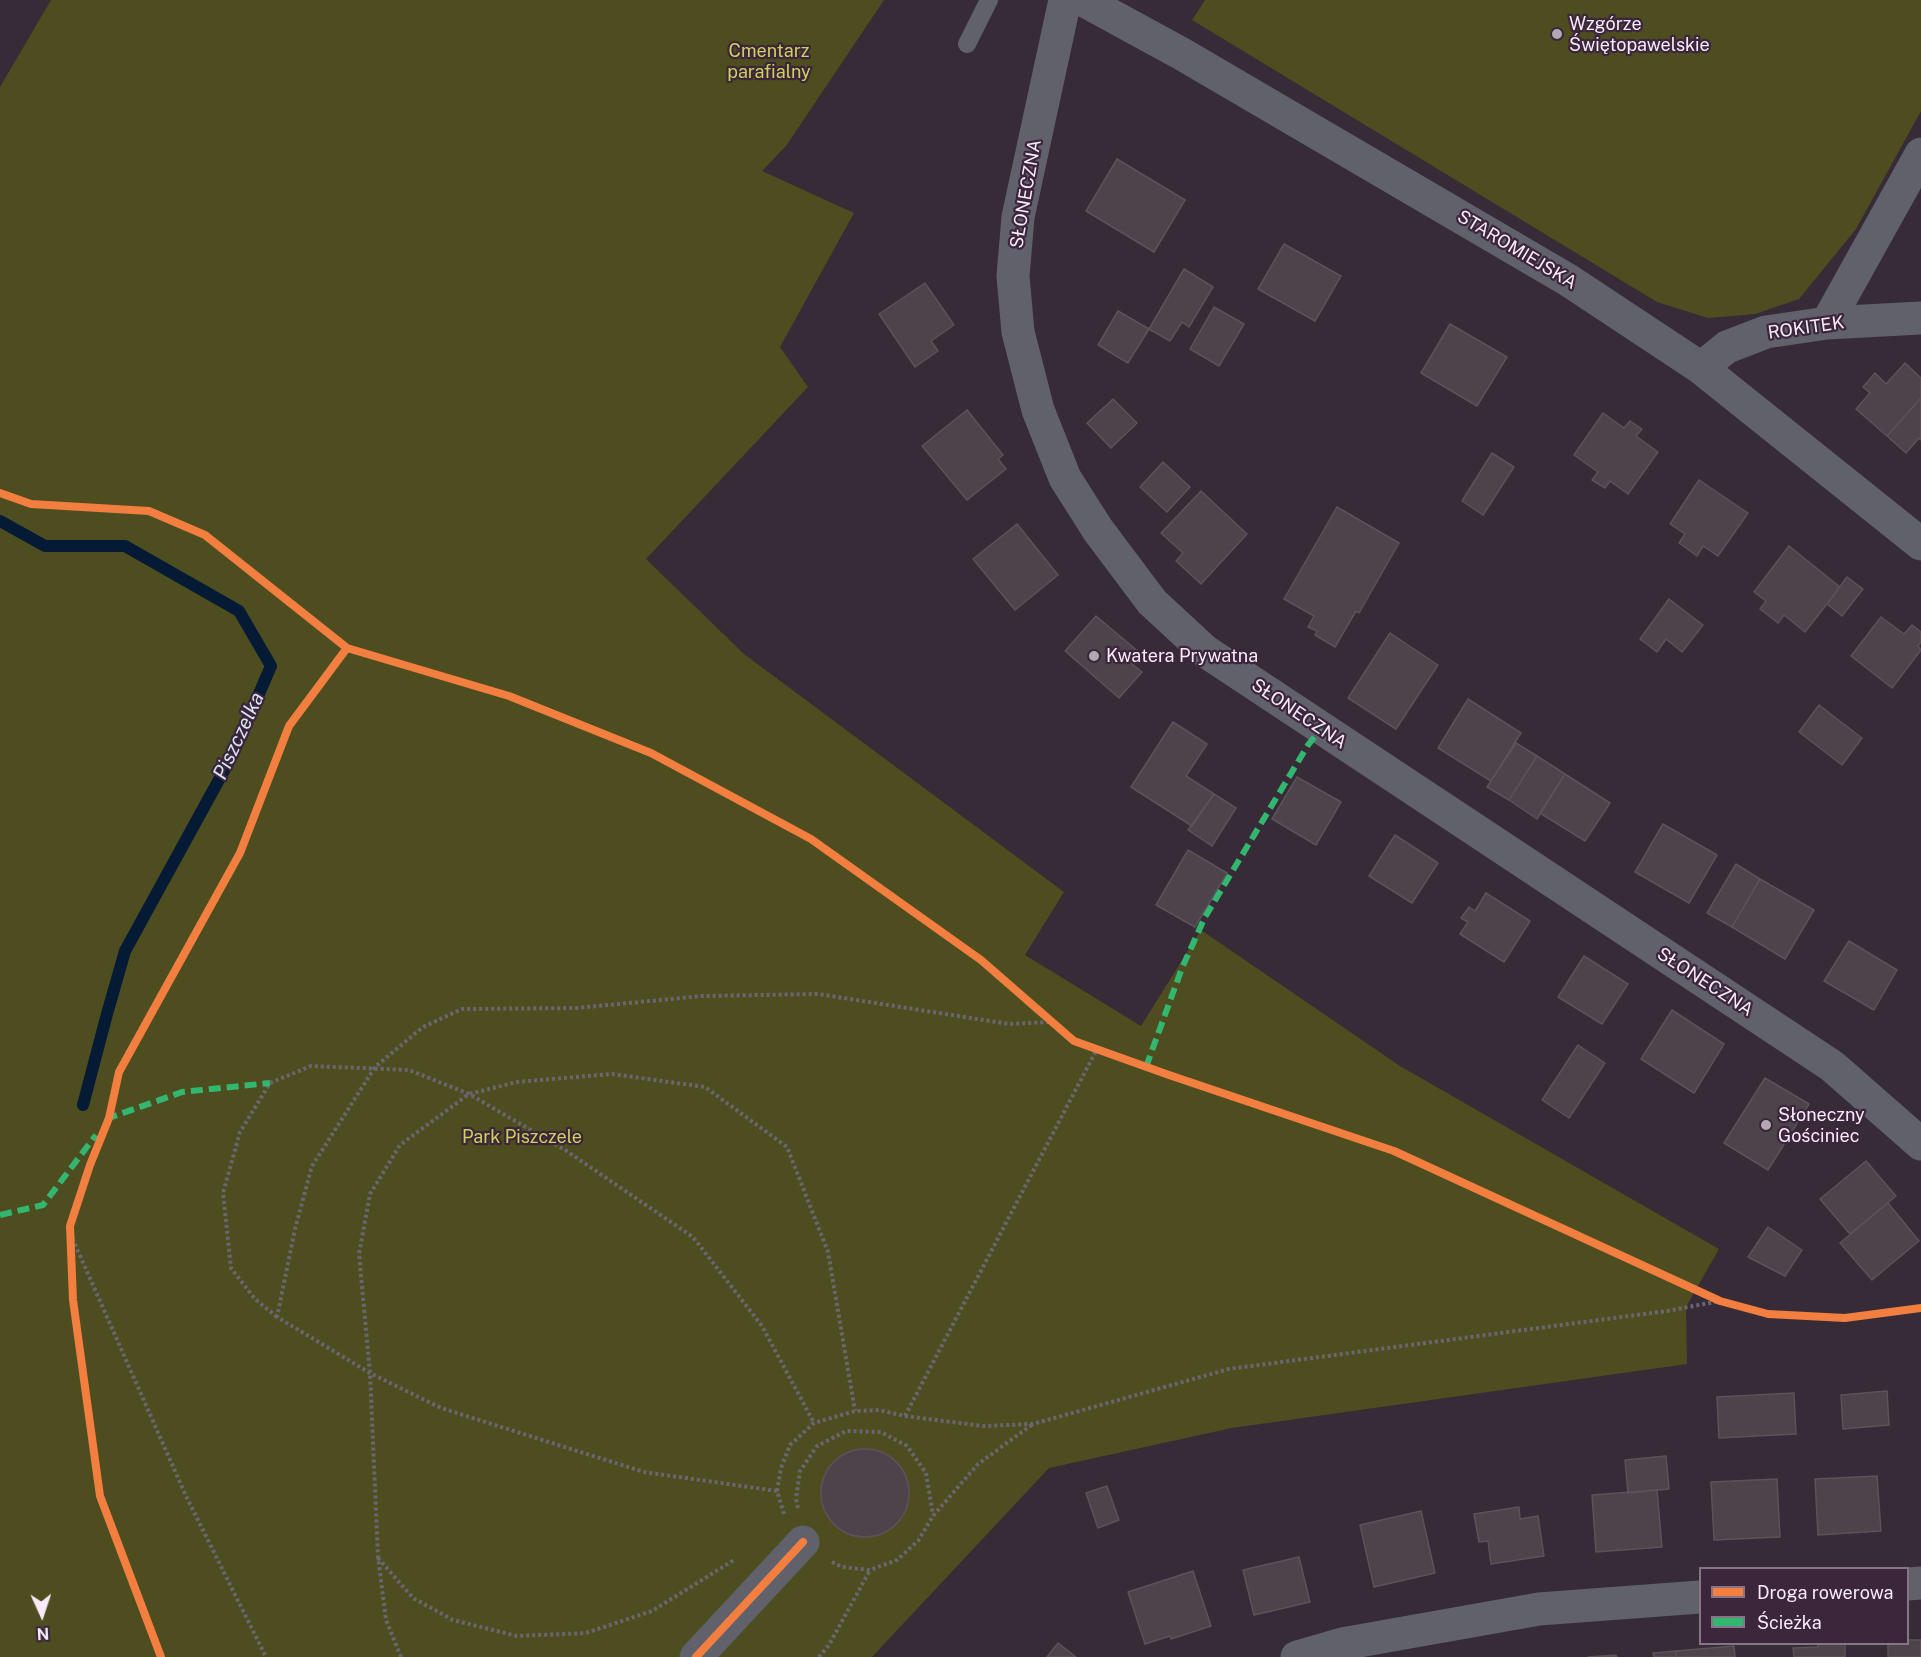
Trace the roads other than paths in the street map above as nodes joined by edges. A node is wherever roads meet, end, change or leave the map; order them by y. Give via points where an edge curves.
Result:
1 (989, 0) edge
2 (1065, 0) edge
3 (1083, 0) edge
4 (967, 44) dead end
5 (1921, 153) edge
6 (1921, 318) edge
7 (1827, 323) junction
8 (1701, 368) junction
9 (1921, 544) edge
10 (1921, 1144) edge
11 (803, 1542) road end
12 (1699, 1597) edge
13 (696, 1657) edge
14 (1297, 1657) edge

1 - 4 lane
2 - 10 street, SŁONECZNA via 1018,217 1013,276 1018,332 1038,410 1065,478 1152,603 1204,651 1832,1066
3 - 8 street, STAROMIEJSKA via 1568,280
5 - 7 street
6 - 7 street, ROKITEK
7 - 8 street, ROKITEK via 1766,332 1727,347
8 - 9 street, STAROMIEJSKA
11 - 13 street
12 - 14 street via 1539,1609 1342,1644

